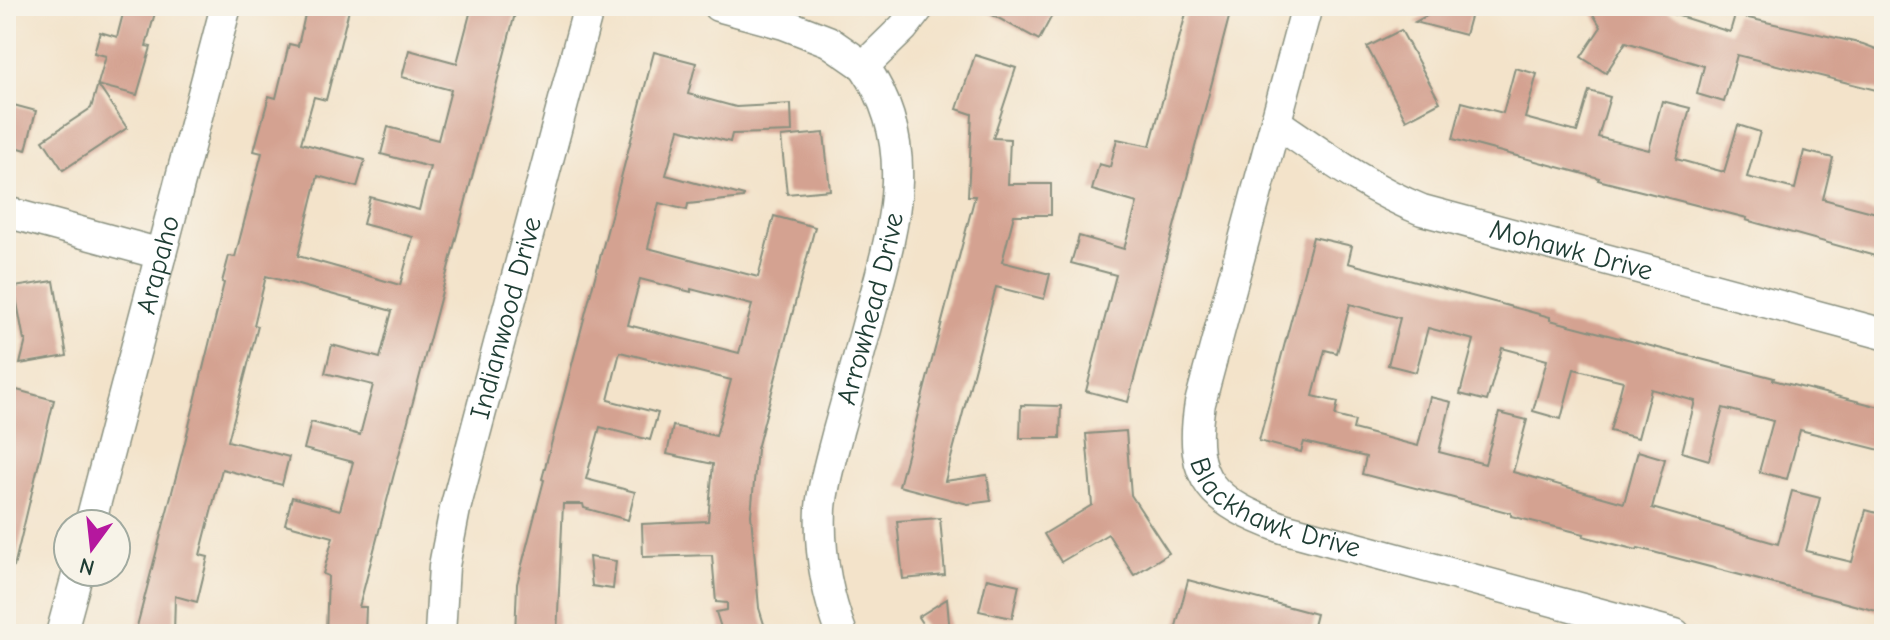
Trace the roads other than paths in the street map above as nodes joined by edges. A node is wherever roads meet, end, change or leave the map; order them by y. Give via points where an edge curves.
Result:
1 (226, 6) edge
2 (589, 6) edge
3 (718, 6) edge
4 (920, 6) edge
5 (1307, 6) edge
6 (864, 66) junction
7 (1277, 123) junction
8 (6, 212) edge
9 (161, 254) junction
10 (1884, 334) edge
11 (94, 508) edge
12 (74, 588) edge
13 (61, 634) edge
14 (440, 634) edge
15 (842, 634) edge
16 (1675, 634) edge

1 - 9 street, Arapaho
2 - 14 street, Indianwood Drive via 455,509 444,566
3 - 6 street via 828,41
4 - 6 street
5 - 7 street, Blackhawk Drive
6 - 15 street, Arrowhead Drive via 887,111 896,154 897,202 821,508 831,607
7 - 10 street, Mohawk Drive via 1374,188 1422,210
7 - 16 street, Blackhawk Drive via 1200,403 1198,458 1206,481 1246,514 1283,528
8 - 9 street
9 - 11 street, Arapaho
12 - 13 street

